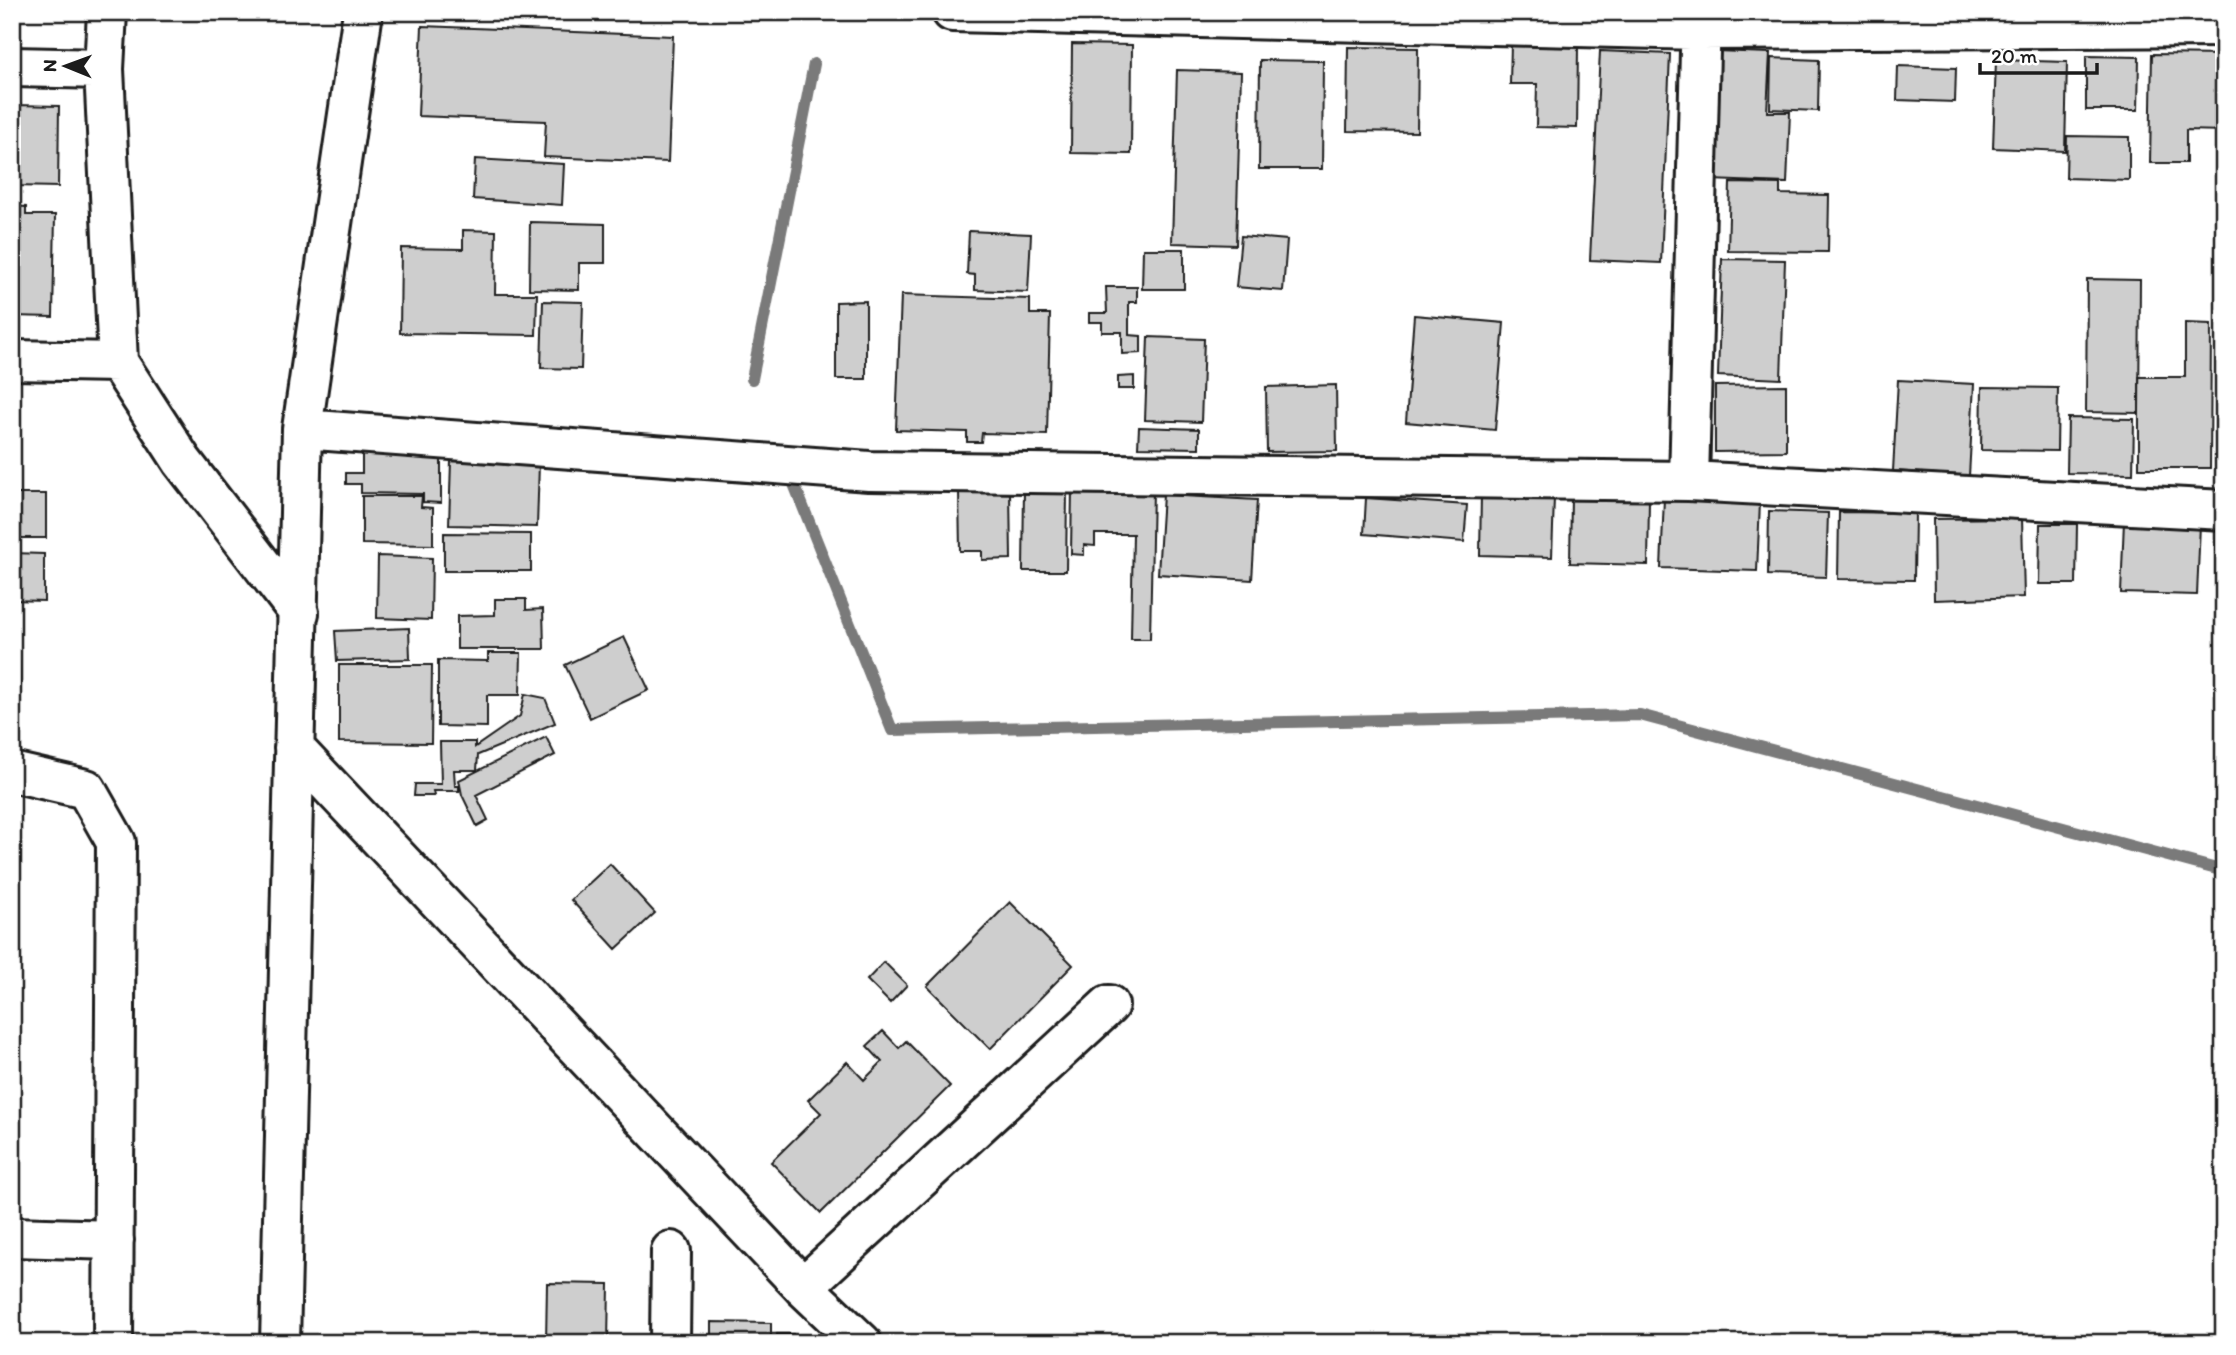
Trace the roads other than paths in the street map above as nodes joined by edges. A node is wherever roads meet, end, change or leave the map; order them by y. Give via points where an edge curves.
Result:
1 (107, 12) edge
2 (363, 12) edge
3 (952, 12) edge
4 (1700, 21) edge
5 (2224, 27) edge
6 (12, 67) edge
7 (104, 69) junction
8 (12, 360) edge
9 (118, 362) junction
10 (302, 429) junction
11 (1689, 481) junction
12 (2224, 510) edge
13 (299, 613) junction
14 (294, 748) junction
15 (12, 772) edge
16 (1109, 1005) dead end
17 (12, 1237) edge
18 (114, 1240) junction
19 (671, 1251) dead end
20 (803, 1287) junction
21 (113, 1343) edge
22 (280, 1343) edge
23 (670, 1343) edge
24 (862, 1343) edge

1 - 7 street
2 - 10 street
3 - 4 street
4 - 5 street
4 - 11 street
6 - 7 street
7 - 9 street
8 - 9 street
9 - 13 street via 182,461
10 - 11 street via 869,471
10 - 13 street
11 - 12 street
13 - 14 street
14 - 20 street
14 - 22 street
15 - 18 street via 86,789 116,842
16 - 20 street
17 - 18 street
18 - 21 street
19 - 23 street
20 - 24 street

